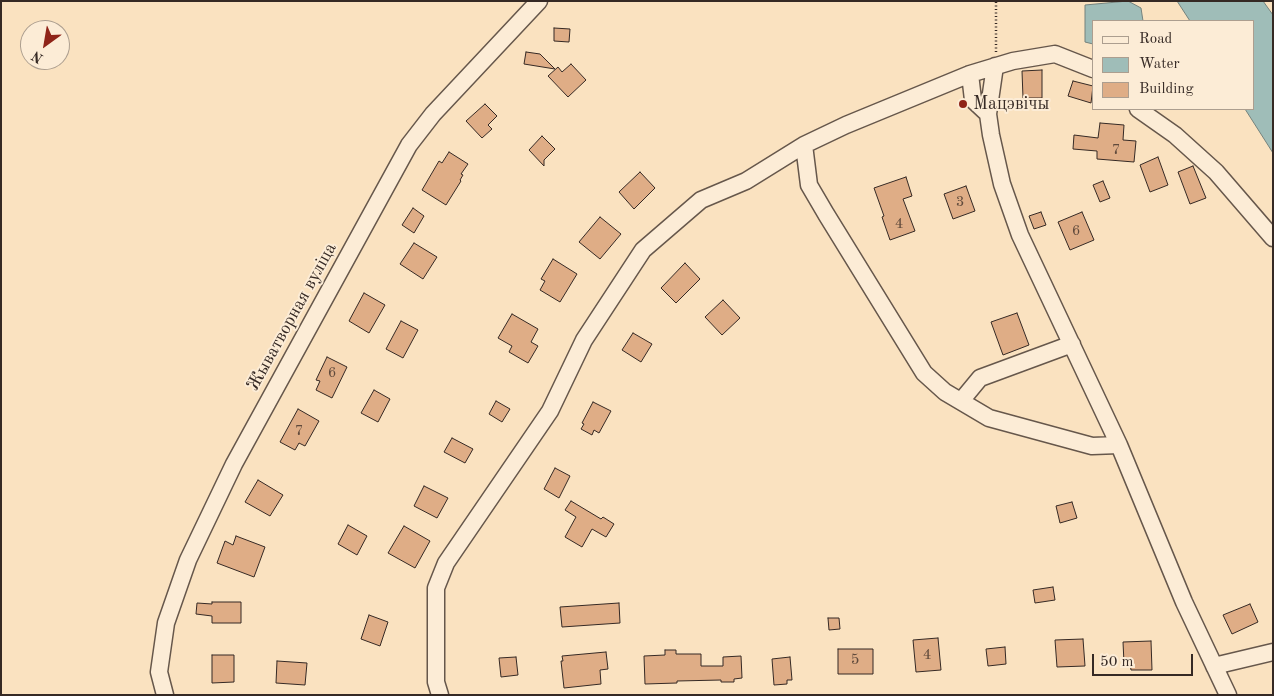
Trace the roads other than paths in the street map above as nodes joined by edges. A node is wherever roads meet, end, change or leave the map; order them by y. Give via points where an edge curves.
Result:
1 (539, 1) edge
2 (996, 66) junction
3 (1092, 69) edge
4 (970, 74) junction
5 (1139, 110) edge
6 (988, 114) junction
7 (804, 145) junction
8 (1273, 238) edge
9 (1072, 344) junction
10 (961, 401) junction
11 (1119, 445) junction
12 (1273, 652) edge
13 (1214, 666) junction
14 (1225, 690) edge
15 (164, 694) edge
16 (440, 695) edge
17 (1210, 695) edge

1 - 15 street, Жыватворная вуліца via 409,145 234,464 188,560 166,622 159,672
2 - 3 street via 1054,54
2 - 4 street
2 - 6 street
4 - 6 street via 973,100
4 - 7 street
5 - 8 street via 1176,135 1216,172
6 - 9 street via 1002,184 1020,234
7 - 10 street via 810,185 836,231 924,373
7 - 16 street via 746,181 701,200 643,250 584,340 550,411 446,563 436,588 436,682
9 - 10 street via 980,378
9 - 11 street
10 - 11 street via 989,418 1092,446
11 - 13 street
12 - 13 street
13 - 14 street
14 - 17 street

